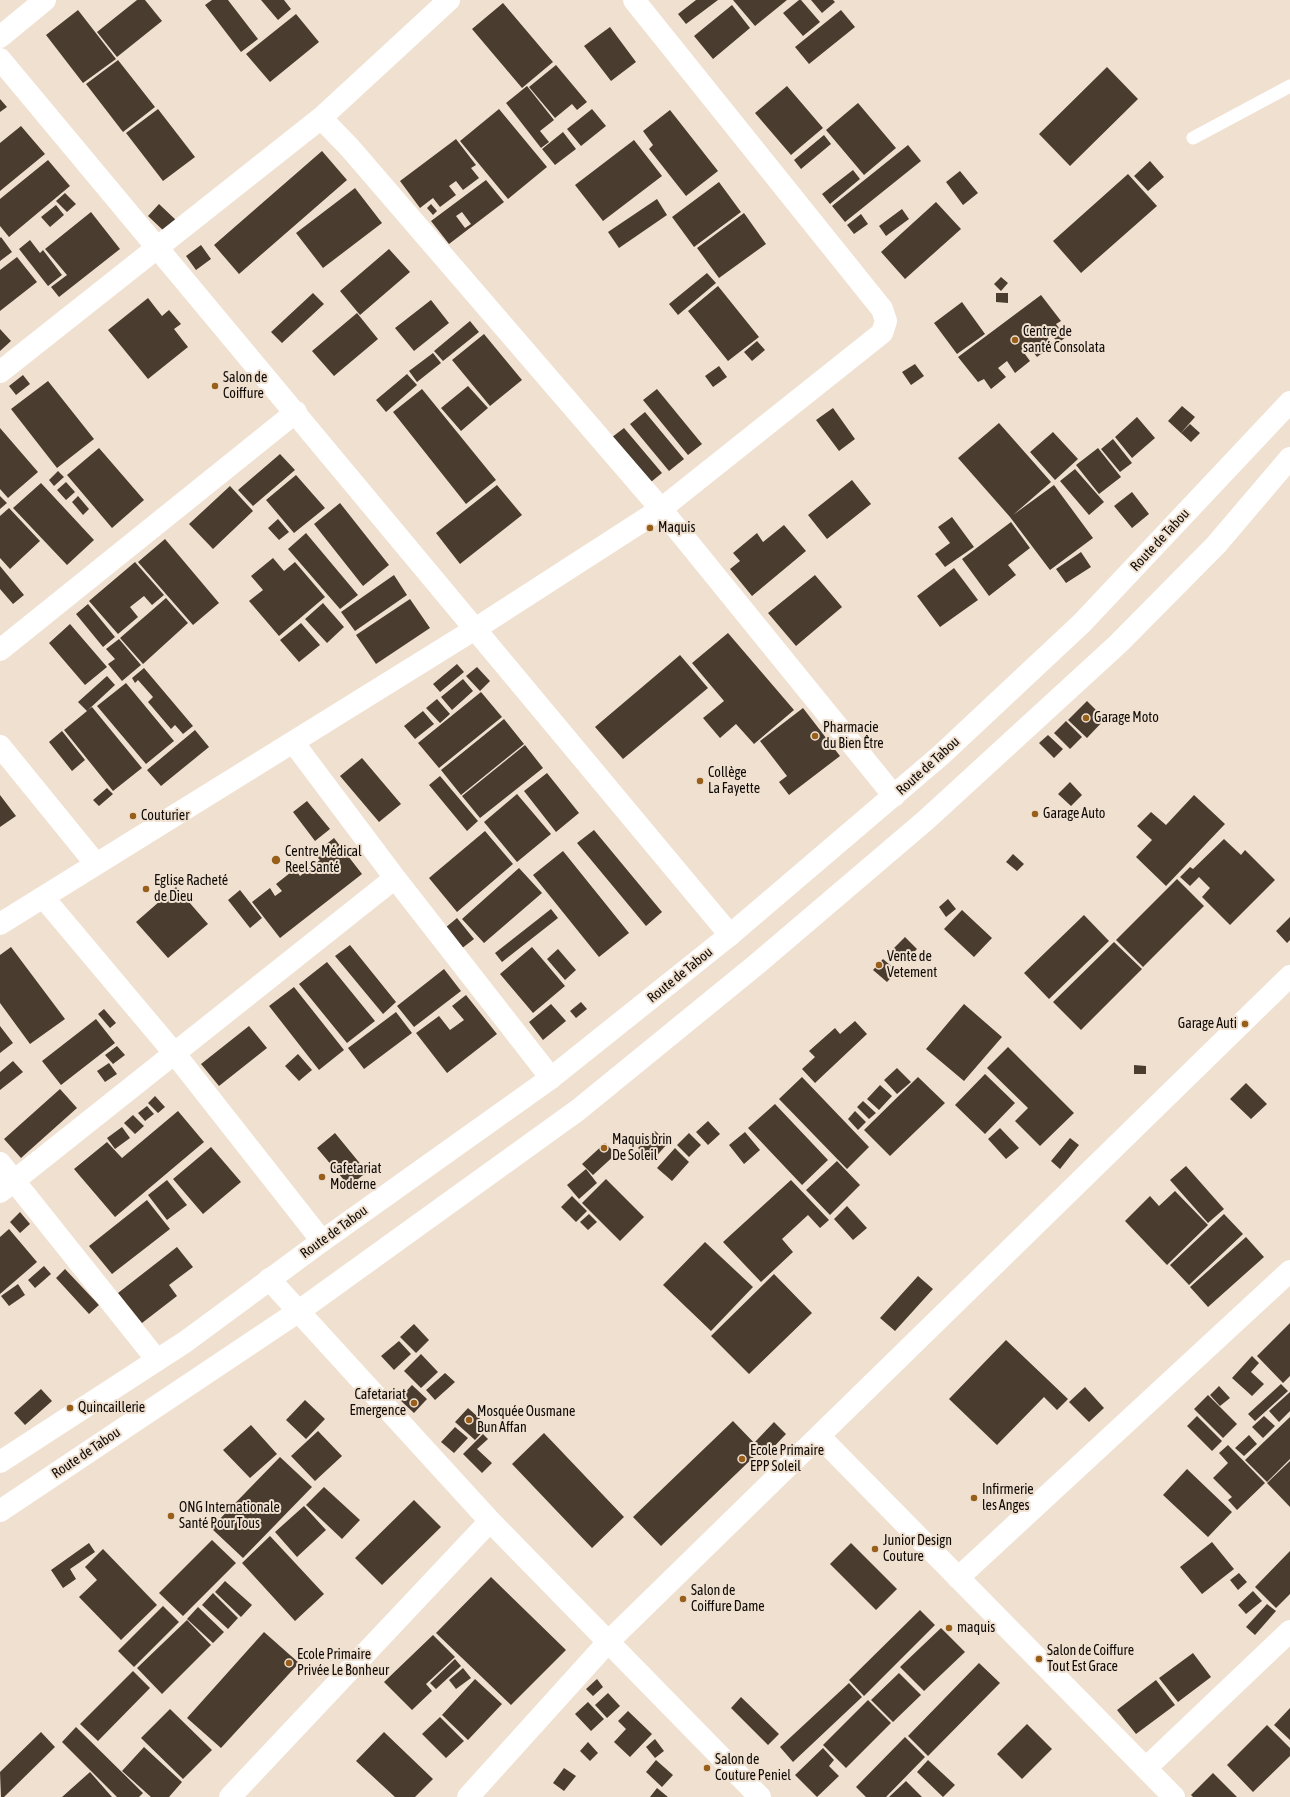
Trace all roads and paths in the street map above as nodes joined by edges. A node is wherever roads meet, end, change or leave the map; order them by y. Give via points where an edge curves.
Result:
1 (45, 0) edge
2 (449, 0) edge
3 (634, 0) edge
4 (0, 37) edge
5 (0, 59) edge
6 (1290, 86) edge
7 (321, 118) junction
8 (1193, 138) dead end
9 (158, 248) junction
10 (0, 372) edge
11 (1290, 402) edge
12 (296, 412) junction
13 (1290, 458) edge
14 (661, 509) junction
15 (475, 629) junction
16 (0, 650) edge
17 (293, 742) junction
18 (0, 746) edge
19 (894, 796) junction
20 (96, 864) junction
21 (395, 878) junction
22 (43, 897) junction
23 (0, 924) edge
24 (730, 935) junction
25 (1290, 976) edge
26 (175, 1054) junction
27 (551, 1078) junction
28 (0, 1163) edge
29 (7, 1186) edge
30 (322, 1241) junction
31 (1290, 1271) edge
32 (269, 1279) junction
33 (299, 1311) junction
34 (157, 1360) junction
35 (820, 1437) junction
36 (0, 1462) edge
37 (0, 1510) edge
38 (490, 1521) junction
39 (958, 1578) junction
40 (1290, 1632) edge
41 (608, 1642) junction
42 (1146, 1768) junction
43 (230, 1797) edge
44 (468, 1797) edge
45 (760, 1797) edge
46 (1174, 1797) edge

1 - 4 street
2 - 7 street
3 - 14 street via 882,309 886,321 882,333
5 - 9 street
6 - 8 lane
7 - 9 street
7 - 14 street via 350,148
9 - 10 street
9 - 12 street
11 - 19 street, Route de Tabou via 1082,623
12 - 15 street
12 - 16 street
13 - 33 street, Route de Tabou via 1216,545 1118,644 926,820 757,964 578,1110
14 - 15 street
14 - 19 street
15 - 17 street
15 - 24 street
17 - 20 street
17 - 21 street
18 - 20 street
19 - 24 street, Route de Tabou
20 - 22 street
21 - 26 street
21 - 27 street
22 - 23 street
22 - 26 street
24 - 27 street, Route de Tabou
25 - 35 street
26 - 29 street
26 - 30 street
27 - 30 street, Route de Tabou
28 - 29 street
29 - 34 street
30 - 32 street, Route de Tabou
31 - 39 street
32 - 33 street
32 - 34 street, Route de Tabou
33 - 37 street, Route de Tabou
33 - 38 street
34 - 36 street, Route de Tabou
35 - 39 street
35 - 41 street
38 - 41 street
38 - 43 street
39 - 42 street
40 - 42 street
41 - 44 street
41 - 45 street
42 - 46 street

